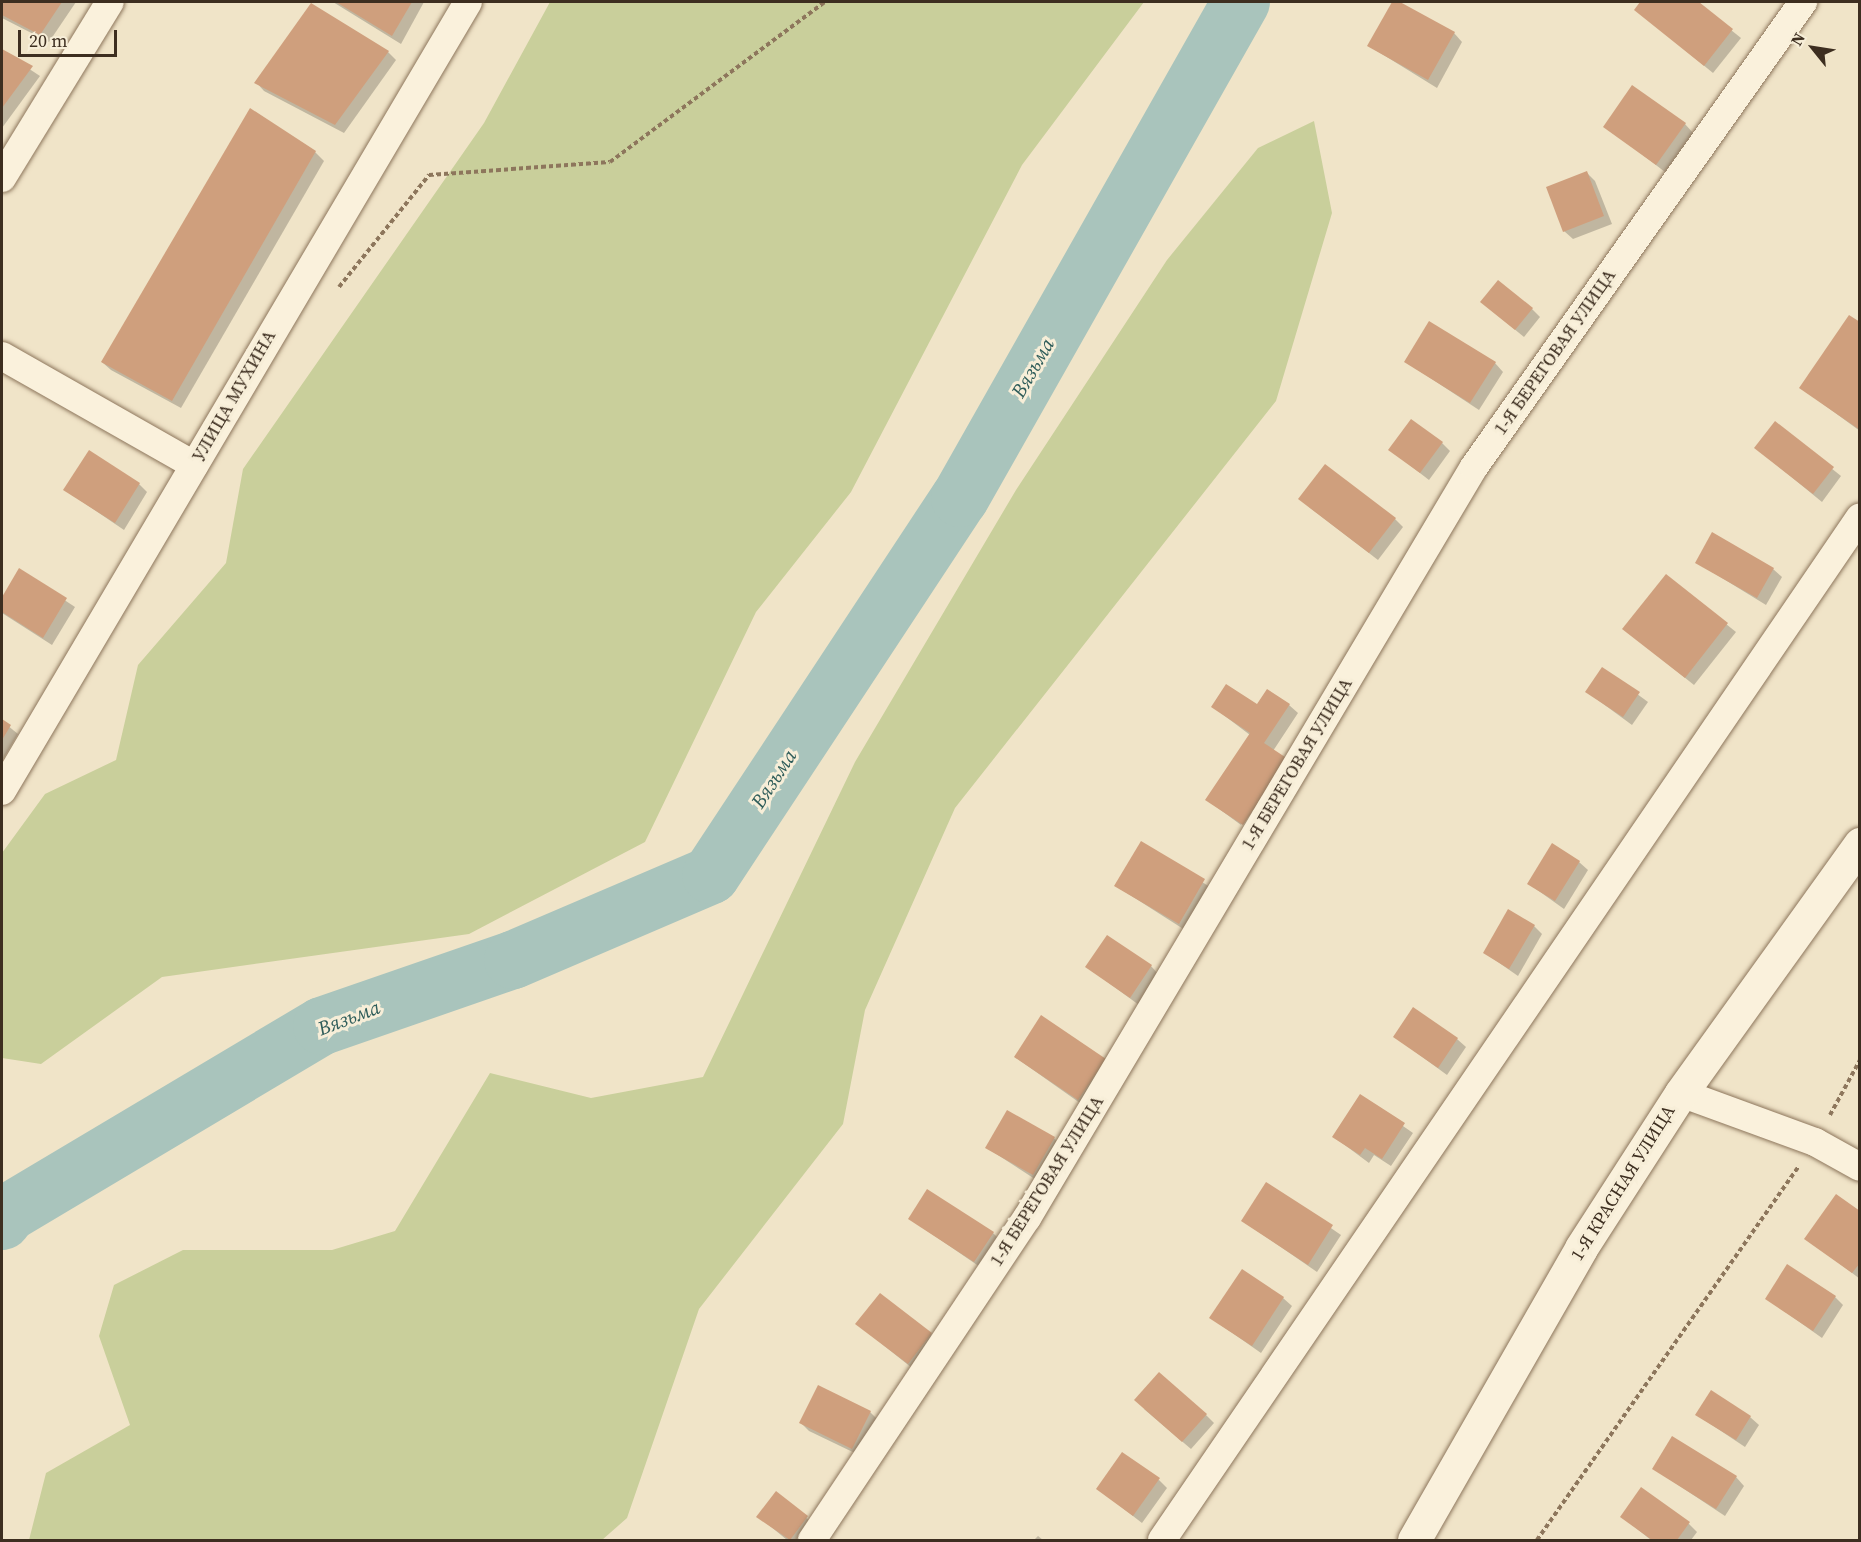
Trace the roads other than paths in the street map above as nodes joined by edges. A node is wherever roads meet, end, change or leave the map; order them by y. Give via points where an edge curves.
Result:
1 (110, 2) edge
2 (468, 2) edge
3 (1803, 2) edge
4 (2, 178) edge
5 (2, 356) edge
6 (194, 465) junction
7 (1860, 517) edge
8 (2, 791) edge
9 (1860, 843) edge
10 (1681, 1093) junction
11 (1860, 1167) edge
12 (812, 1540) edge
13 (1162, 1540) edge
14 (1414, 1540) edge

1 - 4 street
2 - 6 street, УЛИЦА МУХИНА
3 - 12 street, 1-Я БЕРЕГОВАЯ УЛИЦА via 1474,467 1027,1218
5 - 6 street
6 - 8 street, УЛИЦА МУХИНА
7 - 13 street
9 - 10 main road, 1-Я КРАСНАЯ УЛИЦА
10 - 11 street via 1815,1142
10 - 14 main road, 1-Я КРАСНАЯ УЛИЦА via 1581,1248

